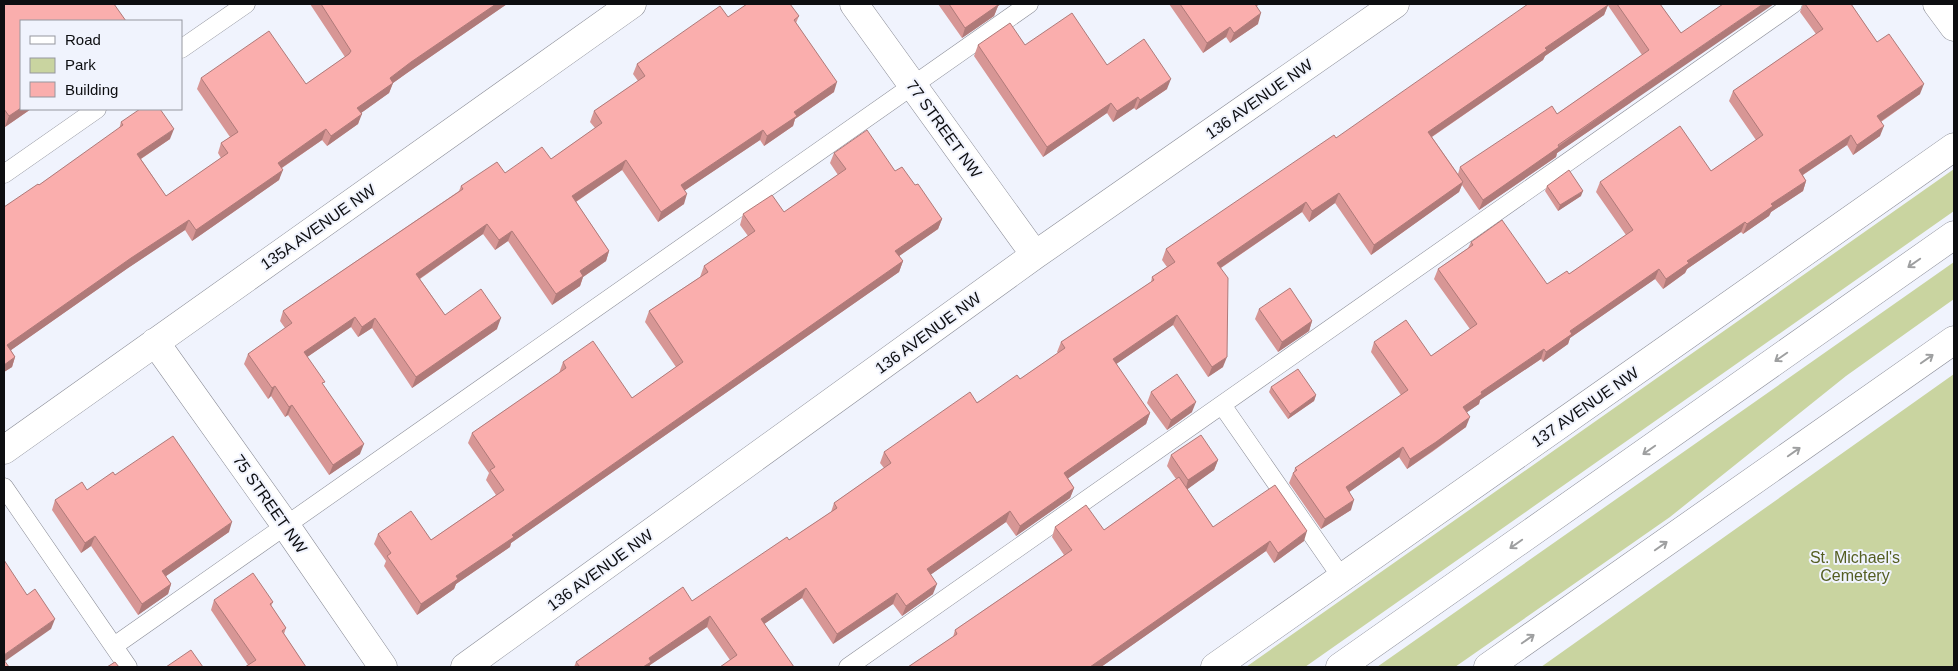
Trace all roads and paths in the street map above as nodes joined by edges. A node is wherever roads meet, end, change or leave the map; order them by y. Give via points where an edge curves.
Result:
1 (246, 4) edge
2 (632, 4) edge
3 (854, 4) edge
4 (1029, 4) edge
5 (1395, 4) edge
6 (1794, 4) edge
7 (1938, 4) edge
8 (1954, 27) edge
9 (182, 48) edge
10 (913, 85) junction
11 (96, 110) edge
12 (1954, 146) edge
13 (4, 174) edge
14 (1954, 235) edge
15 (1035, 255) junction
16 (1954, 340) edge
17 (154, 342) junction
18 (1222, 405) junction
19 (4, 450) edge
20 (4, 487) edge
21 (286, 526) junction
22 (1342, 578) junction
23 (114, 646) junction
24 (128, 667) edge
25 (383, 667) edge
26 (465, 667) edge
27 (848, 667) edge
28 (1215, 667) edge
29 (1340, 667) edge
30 (1488, 667) edge

1 - 9 lane
2 - 17 street, 135A AVENUE NW
3 - 10 street, 77 STREET NW
4 - 10 lane
5 - 15 street, 136 AVENUE NW
6 - 18 lane
7 - 8 street
10 - 15 street, 77 STREET NW
10 - 21 lane
11 - 13 lane
12 - 22 street, 137 AVENUE NW
14 -> 29 street
15 - 26 street, 136 AVENUE NW
30 -> 16 street
17 - 19 street, 135A AVENUE NW
17 - 21 street, 75 STREET NW
18 - 22 lane
18 - 27 lane
20 - 23 lane
21 - 23 lane
21 - 25 street, 75 STREET NW
22 - 28 street, 137 AVENUE NW
23 - 24 lane

